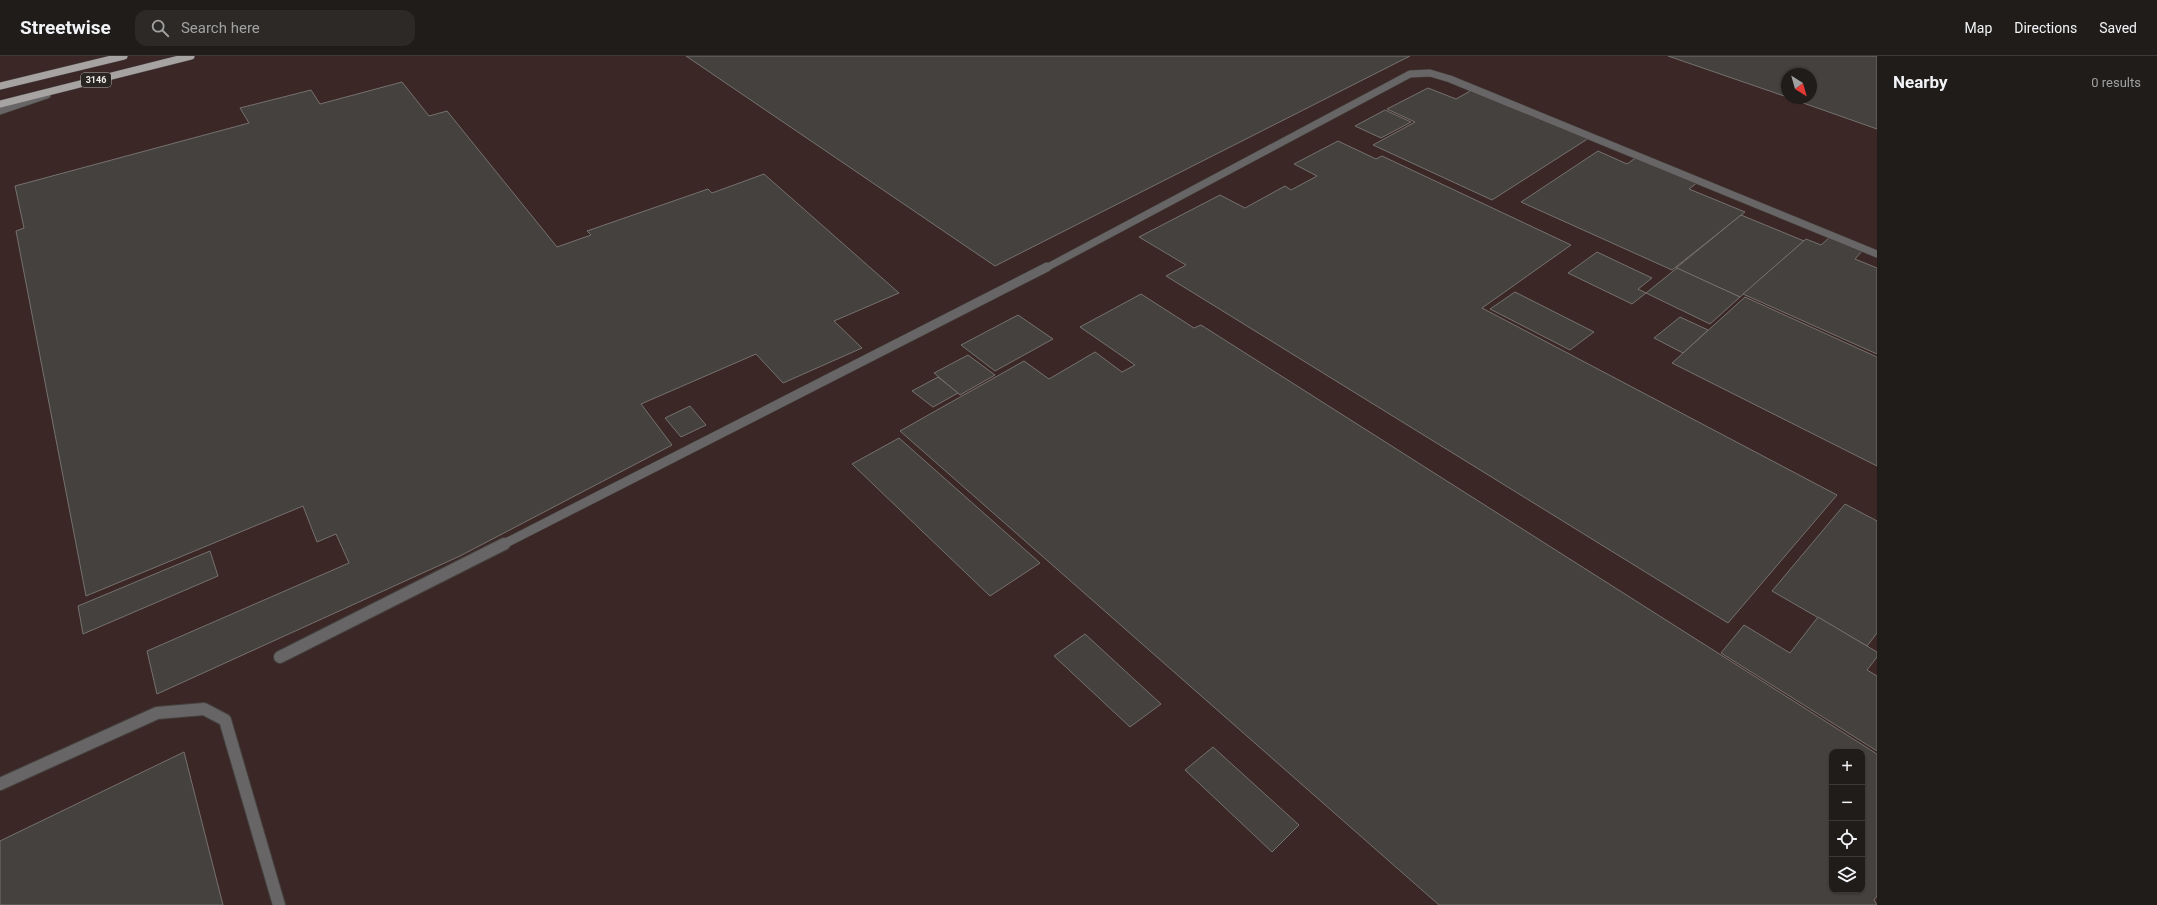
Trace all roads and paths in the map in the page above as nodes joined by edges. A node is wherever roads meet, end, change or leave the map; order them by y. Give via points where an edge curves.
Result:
1 (124, 56) edge
2 (191, 56) edge
3 (0, 86) edge
4 (68, 87) junction
5 (0, 104) edge
6 (0, 111) edge
7 (1877, 254) edge
8 (280, 657) dead end
9 (0, 784) edge
10 (279, 905) edge

1 - 3 main road, 3146
2 - 4 main road, 3146
4 - 5 main road, 3146
4 - 6 street
7 - 8 street via 1450,79 1430,73 1410,74 1012,286
9 - 10 street via 157,713 204,709 225,720

